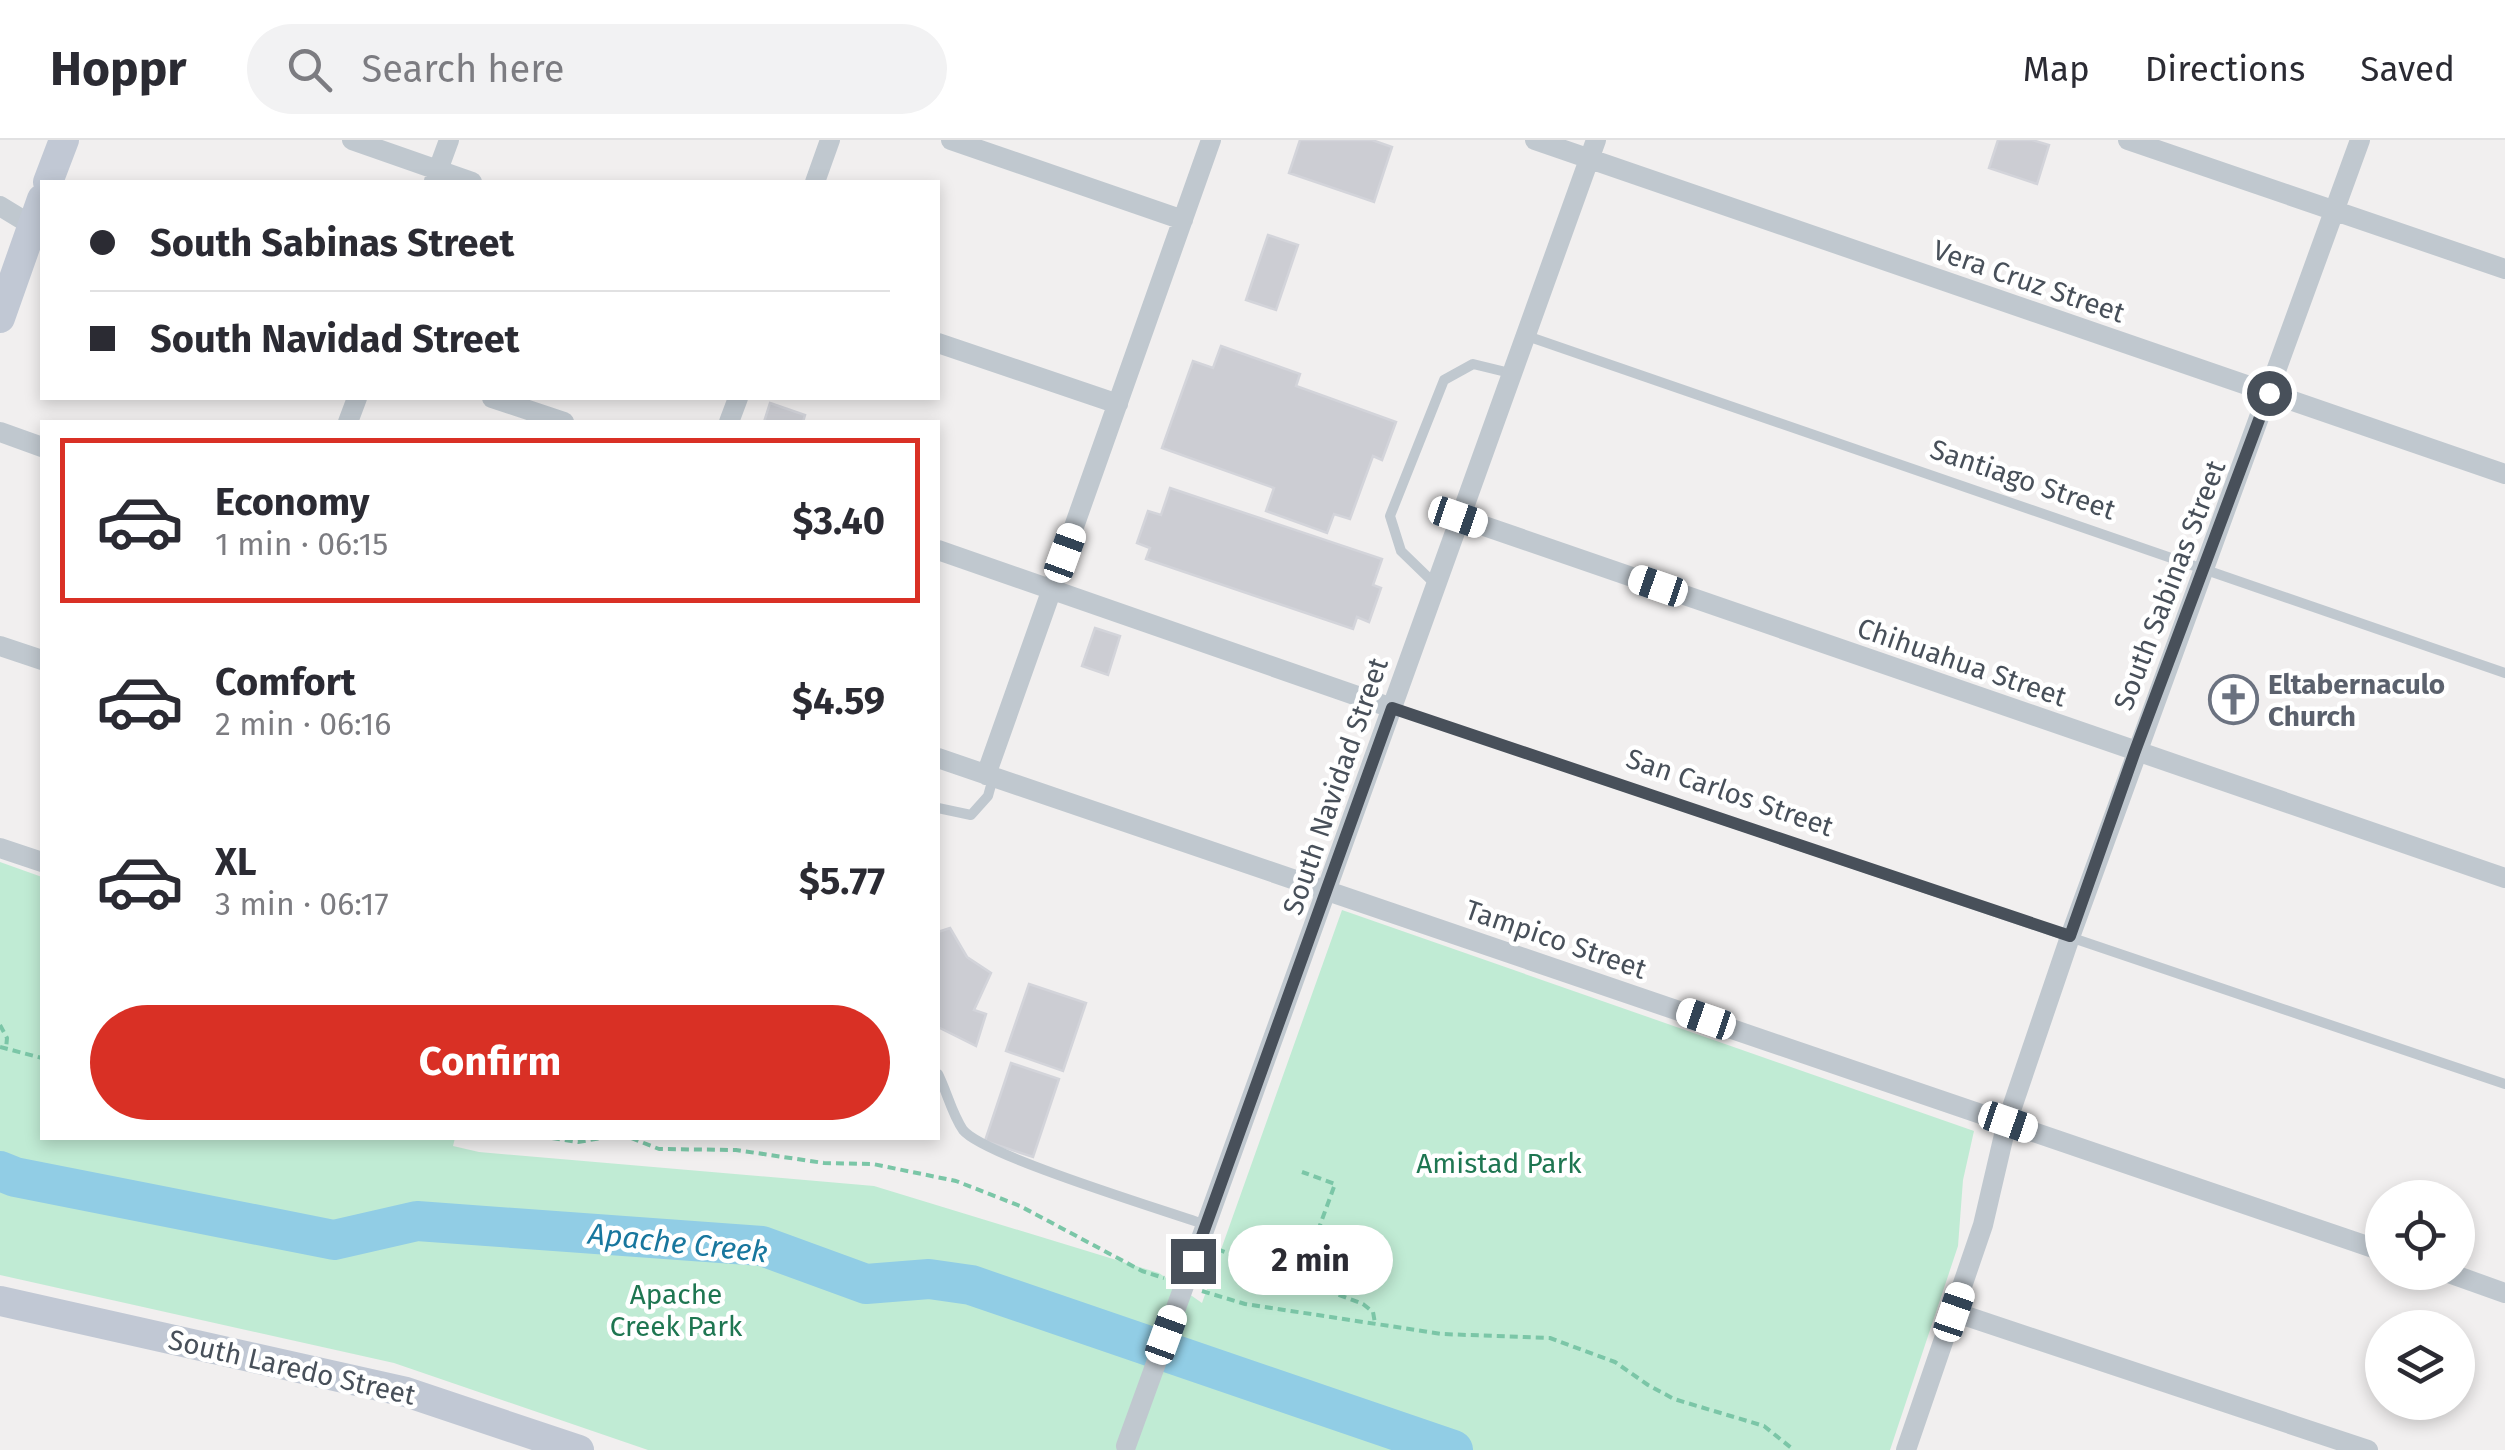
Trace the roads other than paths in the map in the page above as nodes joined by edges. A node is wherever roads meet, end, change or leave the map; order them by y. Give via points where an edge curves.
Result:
1 (64, 140) edge
2 (352, 140) edge
3 (448, 140) edge
4 (830, 140) edge
5 (950, 140) edge
6 (1211, 140) edge
7 (1535, 140) edge
8 (2128, 140) edge
9 (2360, 140) edge
10 (1593, 150) edge
11 (436, 176) edge
12 (49, 180) edge
13 (816, 180) edge
14 (0, 206) edge
15 (2335, 210) junction
16 (39, 219) edge
17 (1183, 220) junction
18 (2505, 268) edge
19 (0, 318) edge
20 (1524, 334) junction
21 (940, 344) edge
22 (1510, 373) junction
23 (2269, 393) junction
24 (498, 400) edge
25 (1118, 404) junction
26 (558, 420) edge
27 (0, 432) edge
28 (40, 446) edge
29 (2505, 474) edge
30 (1458, 517) junction
31 (940, 551) edge
32 (2204, 572) junction
33 (1435, 584) junction
34 (1052, 590) junction
35 (0, 646) edge
36 (40, 659) edge
37 (2505, 673) edge
38 (1392, 708) junction
39 (2135, 751) junction
40 (940, 759) edge
41 (990, 776) junction
42 (940, 808) edge
43 (0, 848) edge
44 (40, 861) edge
45 (2505, 878) edge
46 (1329, 890) junction
47 (2070, 936) junction
48 (940, 1078) edge
49 (2505, 1084) edge
50 (2008, 1122) junction
51 (1206, 1225) junction
52 (2365, 1244) edge
53 (2475, 1282) edge
54 (2505, 1293) edge
55 (0, 1301) edge
56 (1954, 1312) junction
57 (1125, 1448) edge
58 (579, 1450) edge
59 (1906, 1450) edge
60 (2368, 1450) edge

1 - 12 main road
2 - 11 street
3 - 11 street
4 - 13 street
5 - 17 street
6 - 17 street
7 - 10 street, Vera Cruz Street
8 - 15 street
9 - 15 street, South Sabinas Street
10 - 20 street, South Navidad Street
10 - 23 street, Vera Cruz Street
14 - 16 street
15 - 18 street
15 - 23 street, South Sabinas Street
16 - 19 main road
17 - 25 street
20 - 22 street, South Navidad Street
20 - 32 lane, Santiago Street
21 - 25 street
22 - 30 street, South Navidad Street
22 - 33 lane via 1473,364 1444,380 1390,516 1401,551
23 - 29 street, Vera Cruz Street
23 - 32 street, South Sabinas Street
24 - 26 street
25 - 34 street
27 - 28 street
30 - 33 street, South Navidad Street
30 - 39 street, Chihuahua Street
31 - 34 street, San Carlos Street
32 - 37 lane, Santiago Street
32 - 39 street, South Sabinas Street
33 - 38 street, South Navidad Street
34 - 38 street, San Carlos Street
34 - 41 street
35 - 36 street
38 - 46 street, South Navidad Street
38 - 47 lane, San Carlos Street
39 - 45 street, Chihuahua Street
39 - 47 street, South Sabinas Street
40 - 41 street, Tampico Street
41 - 42 lane via 988,796 971,815
41 - 46 street, Tampico Street
43 - 44 street
46 - 50 street, Tampico Street
46 - 51 street, South Navidad Street
47 - 49 lane, San Carlos Street
47 - 50 street, South Sabinas Street
48 - 51 lane via 964,1132 979,1142
50 - 52 street, Tampico Street
50 - 56 street, South Sabinas Street via 1984,1226
51 - 57 street, South Navidad Street, bridge
53 - 54 street
55 - 58 main road, South Laredo Street via 406,1392
56 - 59 street, South Sabinas Street
56 - 60 street

